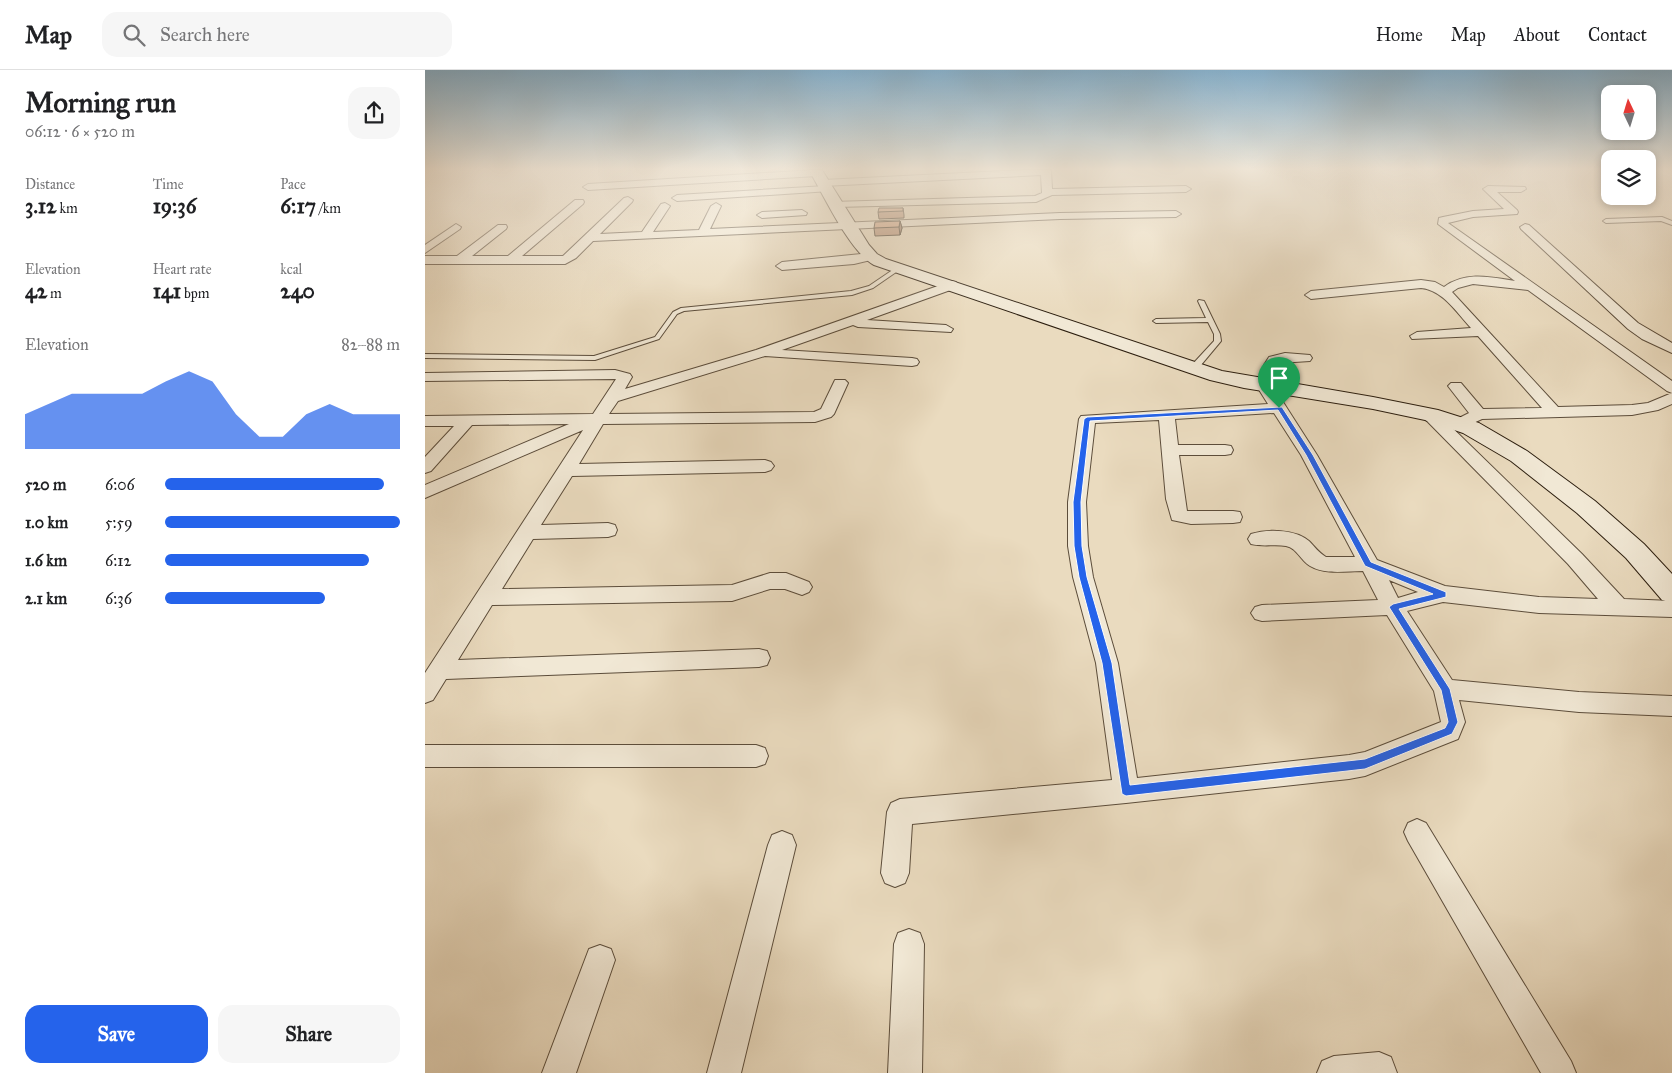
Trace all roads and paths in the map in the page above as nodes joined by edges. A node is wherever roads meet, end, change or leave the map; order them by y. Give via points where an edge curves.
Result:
1 (561, 217) edge
2 (611, 217) edge
3 (658, 217) edge
4 (711, 217) edge
5 (762, 217) edge
6 (844, 217) edge
7 (1043, 217) edge
8 (1459, 217) edge
9 (1606, 221) dead end
10 (1672, 223) edge
11 (850, 226) junction
12 (1525, 227) dead end
13 (456, 228) dead end
14 (502, 228) dead end
15 (758, 231) junction
16 (702, 234) junction
17 (645, 236) junction
18 (590, 238) junction
19 (425, 250) edge
20 (871, 257) junction
21 (425, 260) edge
22 (460, 260) junction
23 (510, 260) junction
24 (782, 266) dead end
25 (899, 268) junction
26 (953, 285) junction
27 (1529, 287) junction
28 (1445, 292) junction
29 (1311, 295) dead end
30 (1201, 301) dead end
31 (1210, 320) junction
32 (1156, 321) dead end
33 (849, 322) junction
34 (947, 329) dead end
35 (1480, 332) junction
36 (1417, 336) dead end
37 (1672, 349) edge
38 (761, 353) junction
39 (425, 356) edge
40 (1305, 358) dead end
41 (912, 362) dead end
42 (1193, 369) junction
43 (425, 377) edge
44 (840, 384) dead end
45 (1456, 386) dead end
46 (1672, 388) edge
47 (1275, 394) junction
48 (614, 396) junction
49 (1672, 398) edge
50 (1555, 413) junction
51 (1479, 414) junction
52 (1167, 415) junction
53 (1430, 415) junction
54 (468, 420) junction
55 (596, 420) junction
56 (425, 421) edge
57 (1459, 424) junction
58 (1172, 450) junction
59 (1225, 450) dead end
60 (765, 466) dead end
61 (425, 467) edge
62 (568, 470) junction
63 (425, 492) edge
64 (1233, 517) dead end
65 (608, 530) dead end
66 (527, 532) junction
67 (1258, 539) dead end
68 (1368, 564) junction
69 (802, 587) dead end
70 (1672, 592) edge
71 (1443, 594) junction
72 (487, 597) junction
73 (1393, 607) junction
74 (1619, 608) junction
75 (1672, 609) edge
76 (1262, 613) dead end
77 (759, 658) dead end
78 (439, 670) junction
79 (1445, 689) junction
80 (425, 693) edge
81 (1672, 706) edge
82 (425, 756) edge
83 (756, 756) dead end
84 (1126, 791) junction
85 (1417, 832) dead end
86 (782, 845) dead end
87 (895, 873) dead end
88 (909, 944) dead end
89 (600, 960) dead end
90 (559, 1073) edge
91 (724, 1073) edge
92 (905, 1073) edge
93 (1334, 1073) edge
94 (1380, 1073) edge
95 (1559, 1073) edge

1 - 23 street
2 - 18 street
3 - 17 street
4 - 16 street
5 - 15 street
6 - 11 main road
7 - 11 street
8 - 27 street via 1443,220 1443,224
9 - 10 lane via 1662,219
11 - 15 street
11 - 20 main road
12 - 37 street via 1633,326
13 - 19 street
14 - 22 street
15 - 16 street
16 - 17 street
17 - 18 street
18 - 23 street via 565,260
20 - 24 street
20 - 25 main road
21 - 22 street
22 - 23 street
25 - 26 main road
25 - 39 lane via 871,287 852,293 683,309 675,313 657,338 595,358
26 - 33 street
26 - 42 main road
27 - 28 street via 1469,279
27 - 46 street
28 - 29 street via 1421,284
28 - 35 street
30 - 31 lane
31 - 32 lane
31 - 42 lane via 1218,341
33 - 34 street
33 - 38 street
35 - 36 street
35 - 50 street
38 - 41 street
38 - 48 street
40 - 47 street via 1274,360 1271,365
42 - 47 main road
43 - 48 street via 619,374 625,377
44 - 55 street via 828,411 815,417
45 - 51 street
47 - 52 street
47 - 53 main road via 1325,394
47 - 68 street
48 - 55 street
49 - 50 street via 1639,409
50 - 51 street
51 - 57 street
52 - 58 street
52 - 84 street via 1087,419 1082,446 1077,502 1078,546 1083,577 1107,663
53 - 57 main road
53 - 74 street via 1575,559
54 - 55 street
54 - 56 street
54 - 61 street
55 - 62 street
55 - 63 street
57 - 70 main road via 1502,445 1557,484 1623,540
58 - 59 street
58 - 64 street via 1179,515 1191,518
60 - 62 street
62 - 66 street
65 - 66 street
66 - 72 street
67 - 68 street via 1289,539 1324,564
68 - 71 street
68 - 73 street
69 - 72 street via 786,581 770,581 732,593
71 - 73 street
71 - 74 street via 1539,605
72 - 78 street
73 - 76 street
73 - 79 street
74 - 75 street
77 - 78 street
78 - 80 street
79 - 81 street via 1579,702
79 - 84 street via 1453,722 1449,731 1365,764
82 - 83 street
84 - 87 street via 900,812
85 - 95 street
86 - 91 street
88 - 92 street
89 - 90 street
93 - 94 street via 1379,1069

